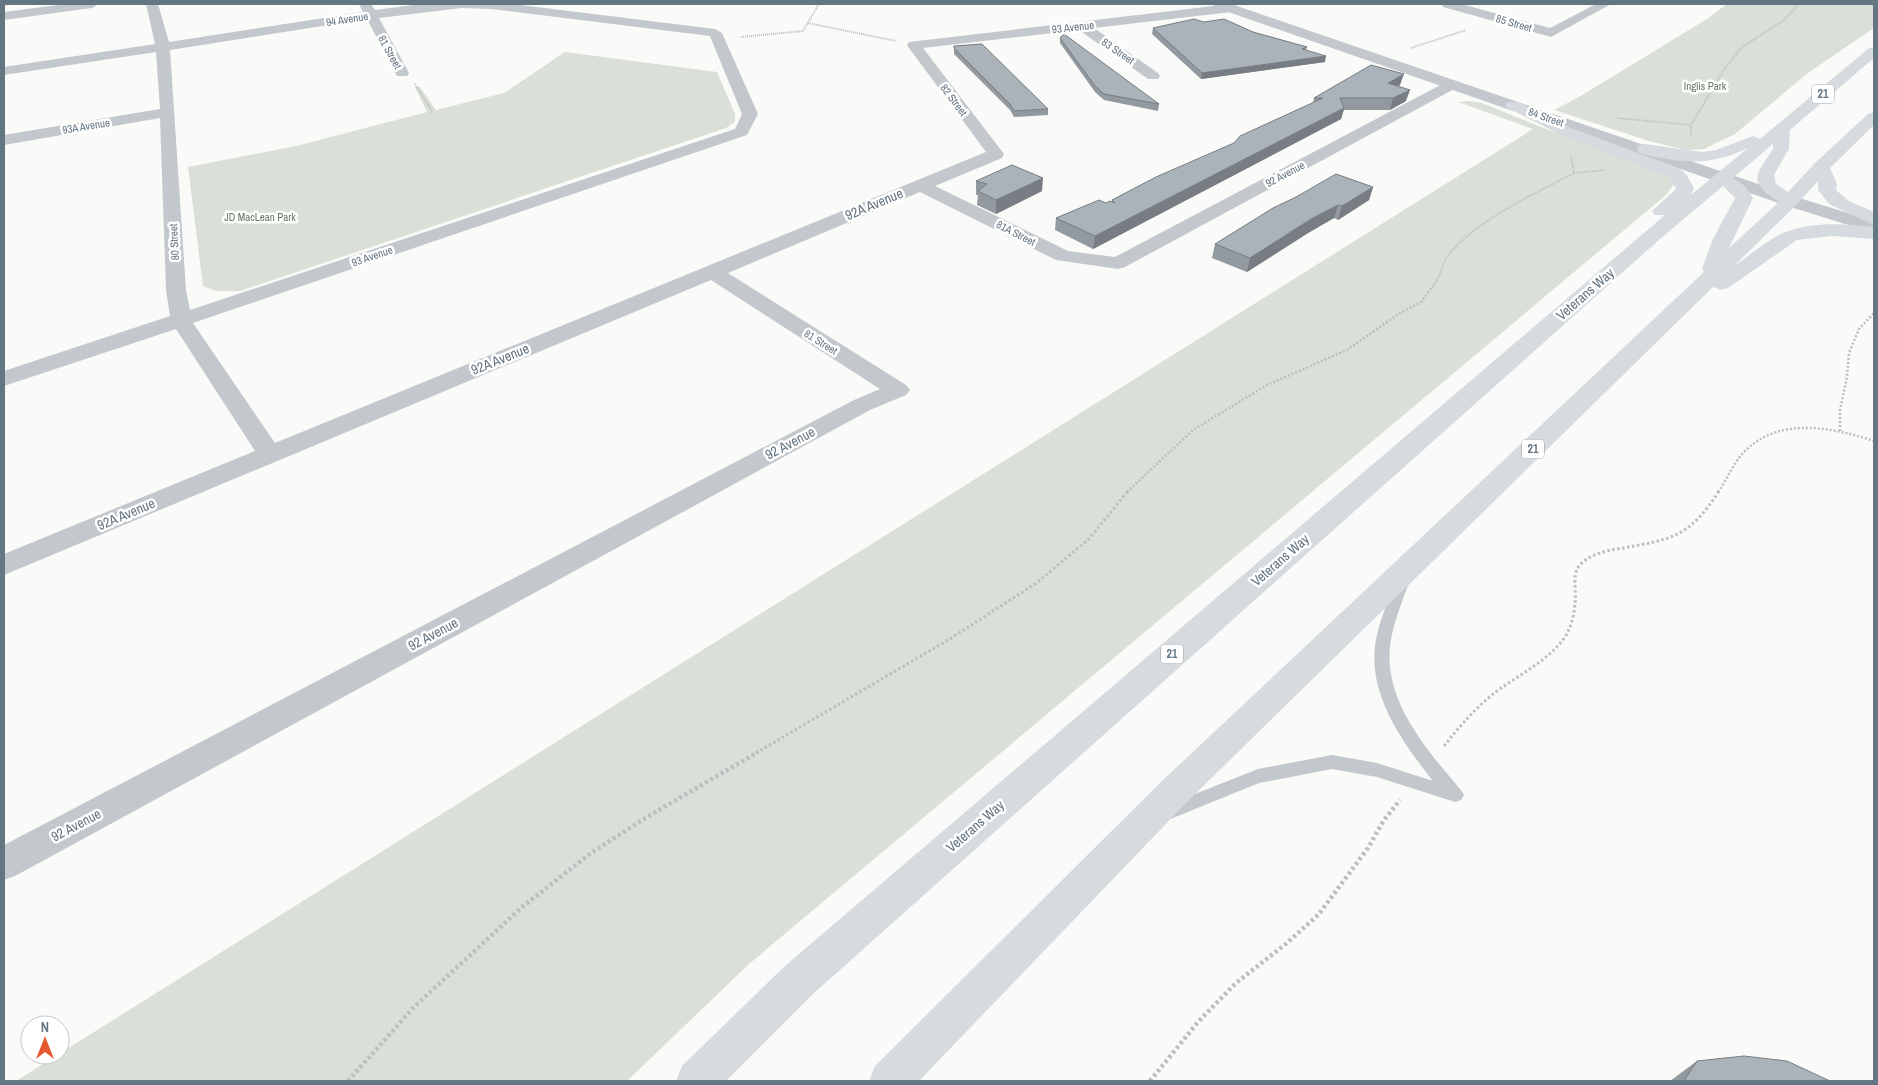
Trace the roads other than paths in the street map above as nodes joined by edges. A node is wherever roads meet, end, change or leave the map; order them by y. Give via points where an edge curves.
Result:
1 (92, 4) edge
2 (152, 4) edge
3 (1448, 4) edge
4 (1605, 4) edge
5 (1225, 6) edge
6 (368, 10) edge
7 (4, 16) edge
8 (1082, 26) junction
9 (914, 44) joint
10 (163, 47) junction
11 (1874, 51) edge
12 (4, 71) edge
13 (402, 73) road end
14 (1154, 76) dead end
15 (1453, 84) junction
16 (1513, 105) junction
17 (168, 112) junction
18 (1874, 117) edge
19 (741, 132) joint
20 (1777, 134) junction
21 (4, 140) edge
22 (1634, 147) junction
23 (996, 154) joint
24 (1822, 167) junction
25 (1721, 178) junction
26 (920, 185) junction
27 (1790, 202) junction
28 (1874, 219) edge
29 (1874, 227) edge
30 (1874, 233) edge
31 (1653, 235) junction
32 (1118, 263) joint
33 (711, 271) junction
34 (1709, 278) junction
35 (1686, 300) junction
36 (181, 320) junction
37 (4, 379) edge
38 (862, 405) joint
39 (270, 454) junction
40 (4, 565) edge
41 (1407, 571) junction
42 (1146, 820) junction
43 (4, 863) edge
44 (697, 1081) edge
45 (890, 1081) edge

1 - 7 street
2 - 10 street, 80 Street
3 - 4 street, 85 Street via 1551,33
5 - 8 street, 93 Avenue
5 - 15 street, 84 Street
6 - 10 street, 94 Avenue
6 - 13 street, 81 Street
6 - 19 street, 94 Avenue via 491,5 715,33 750,114
8 - 9 street, 93 Avenue
8 - 14 street, 83 Street
9 - 23 street, 82 Street
10 - 12 street, 94 Avenue
10 - 17 street, 80 Street
11 - 20 main road, Veterans Way / 21
15 - 16 street, 84 Street
15 - 32 street, 92 Avenue
16 - 22 street, 84 Street
16 - 31 main road via 1565,131 1660,167 1680,178 1685,188 1655,216
17 - 21 street, 93A Avenue
17 - 36 street, 80 Street via 176,290
18 - 24 main road, 21
19 - 36 street, 93 Avenue
20 - 22 main road via 1746,142 1726,153 1706,156 1685,156
20 - 25 main road, Veterans Way / 21
20 - 27 main road via 1781,149 1765,181
22 - 25 street, 84 Street
23 - 26 street, 92A Avenue
24 - 27 main road, 21
24 - 28 main road via 1830,195 1843,205
25 - 27 street, 84 Street
25 - 31 main road, Veterans Way / 21
25 - 34 main road via 1740,191 1744,198 1722,241
26 - 32 street, 81A Street via 1063,256
26 - 33 street, 92A Avenue
27 - 29 street, 84 Street
27 - 34 main road, 21
30 - 35 main road via 1838,230 1791,236 1725,282
31 - 44 main road, Veterans Way / 21 via 807,972
33 - 38 street, 81 Street via 898,390
33 - 39 street, 92A Avenue
34 - 35 main road, 21
35 - 41 main road, 21
36 - 37 street, 93 Avenue
36 - 39 street, 80 Street
38 - 43 street, 92 Avenue
39 - 40 street, 92A Avenue
41 - 42 main road, 21
41 - 42 lane via 1389,617 1382,658 1384,679 1406,730 1455,795 1377,770 1332,762 1258,776
42 - 45 main road, 21

